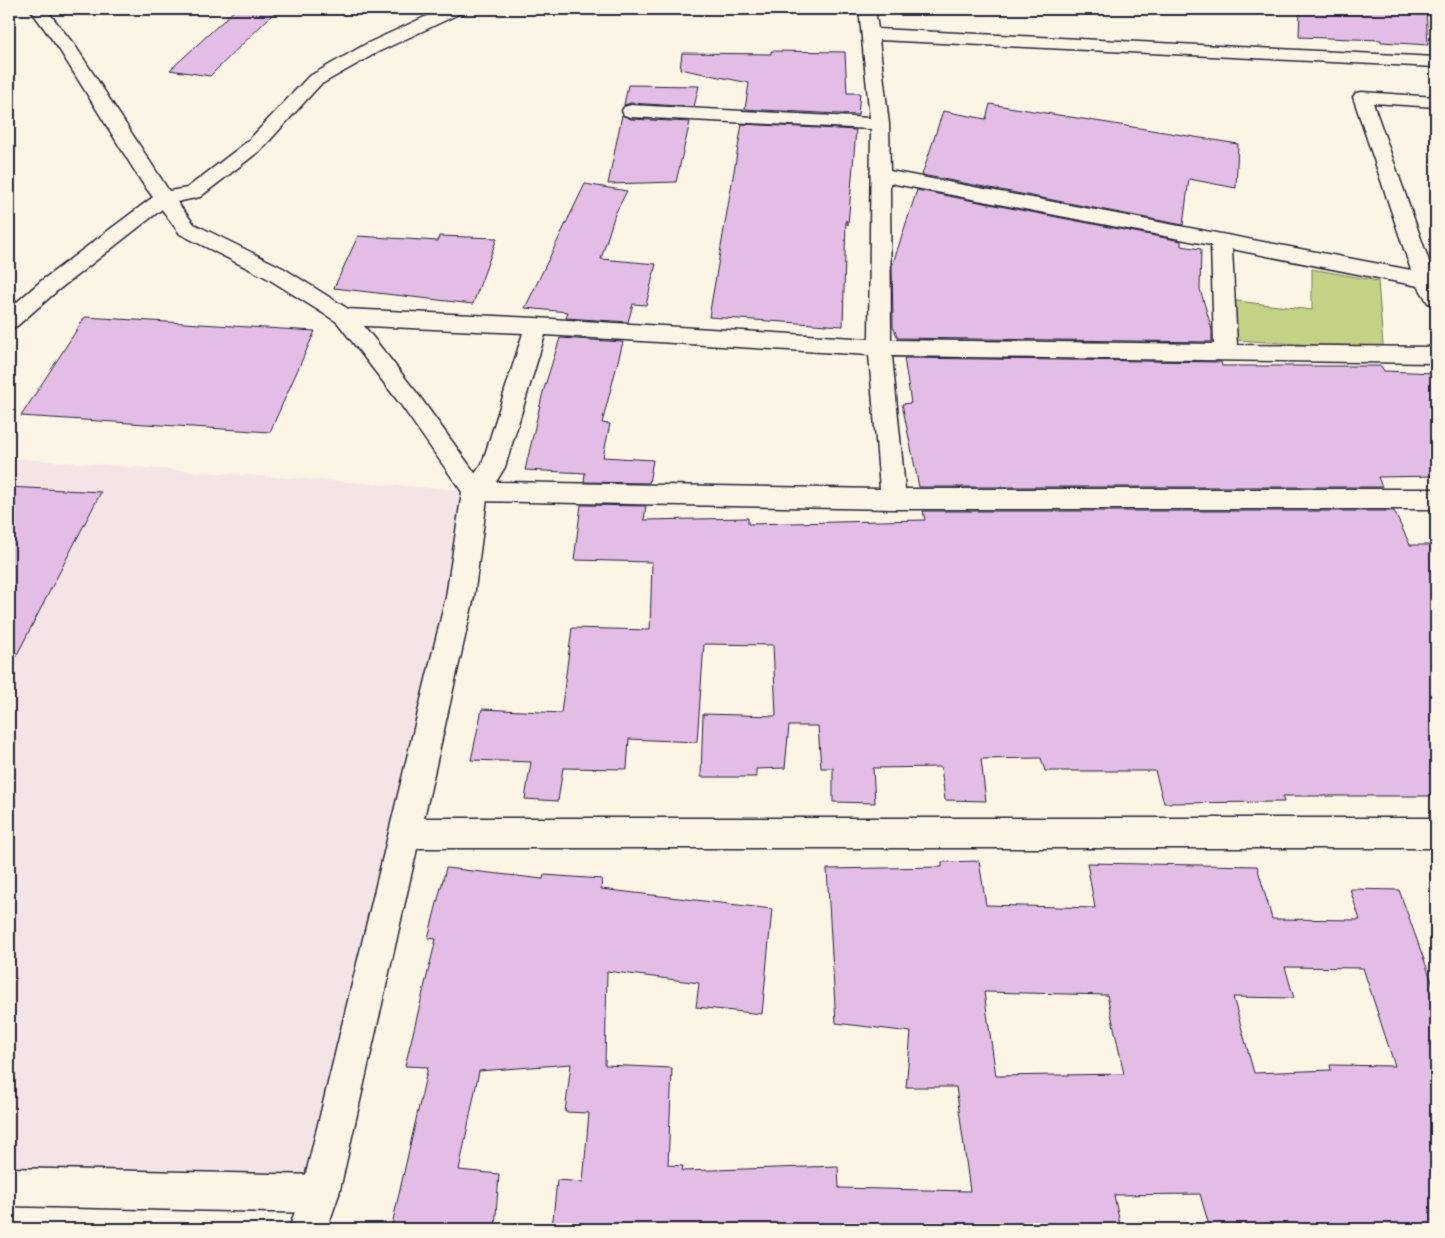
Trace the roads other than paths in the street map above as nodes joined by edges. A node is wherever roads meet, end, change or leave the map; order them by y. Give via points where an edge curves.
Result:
1 (38, 9) edge
2 (456, 9) edge
3 (867, 9) edge
4 (870, 34) junction
5 (1436, 62) edge
6 (1436, 102) edge
7 (631, 111) dead end
8 (880, 124) junction
9 (881, 175) junction
10 (164, 198) junction
11 (1221, 241) junction
12 (1426, 280) junction
13 (1436, 298) edge
14 (345, 317) junction
15 (9, 321) edge
16 (536, 326) junction
17 (880, 348) junction
18 (1226, 352) junction
19 (1436, 355) edge
20 (475, 491) junction
21 (893, 498) junction
22 (1436, 499) edge
23 (1436, 832) edge
24 (405, 834) junction
25 (9, 1187) edge
26 (320, 1194) junction
27 (308, 1229) edge

1 - 10 street via 67,47
2 - 10 street via 372,48 314,81 255,145 193,193
3 - 4 street
4 - 5 street
4 - 8 street
6 - 12 street via 1362,97
7 - 8 street
8 - 9 street
9 - 11 street
9 - 17 street
10 - 14 street via 188,229 275,273
10 - 15 street via 49,286
11 - 12 street
11 - 18 street
12 - 13 street
14 - 16 street
14 - 20 street
16 - 17 street
16 - 20 street via 493,468
17 - 18 street
17 - 21 street
18 - 19 street
20 - 21 street
20 - 24 street via 460,597
21 - 22 street
23 - 24 street
24 - 26 street
25 - 26 street
26 - 27 street

